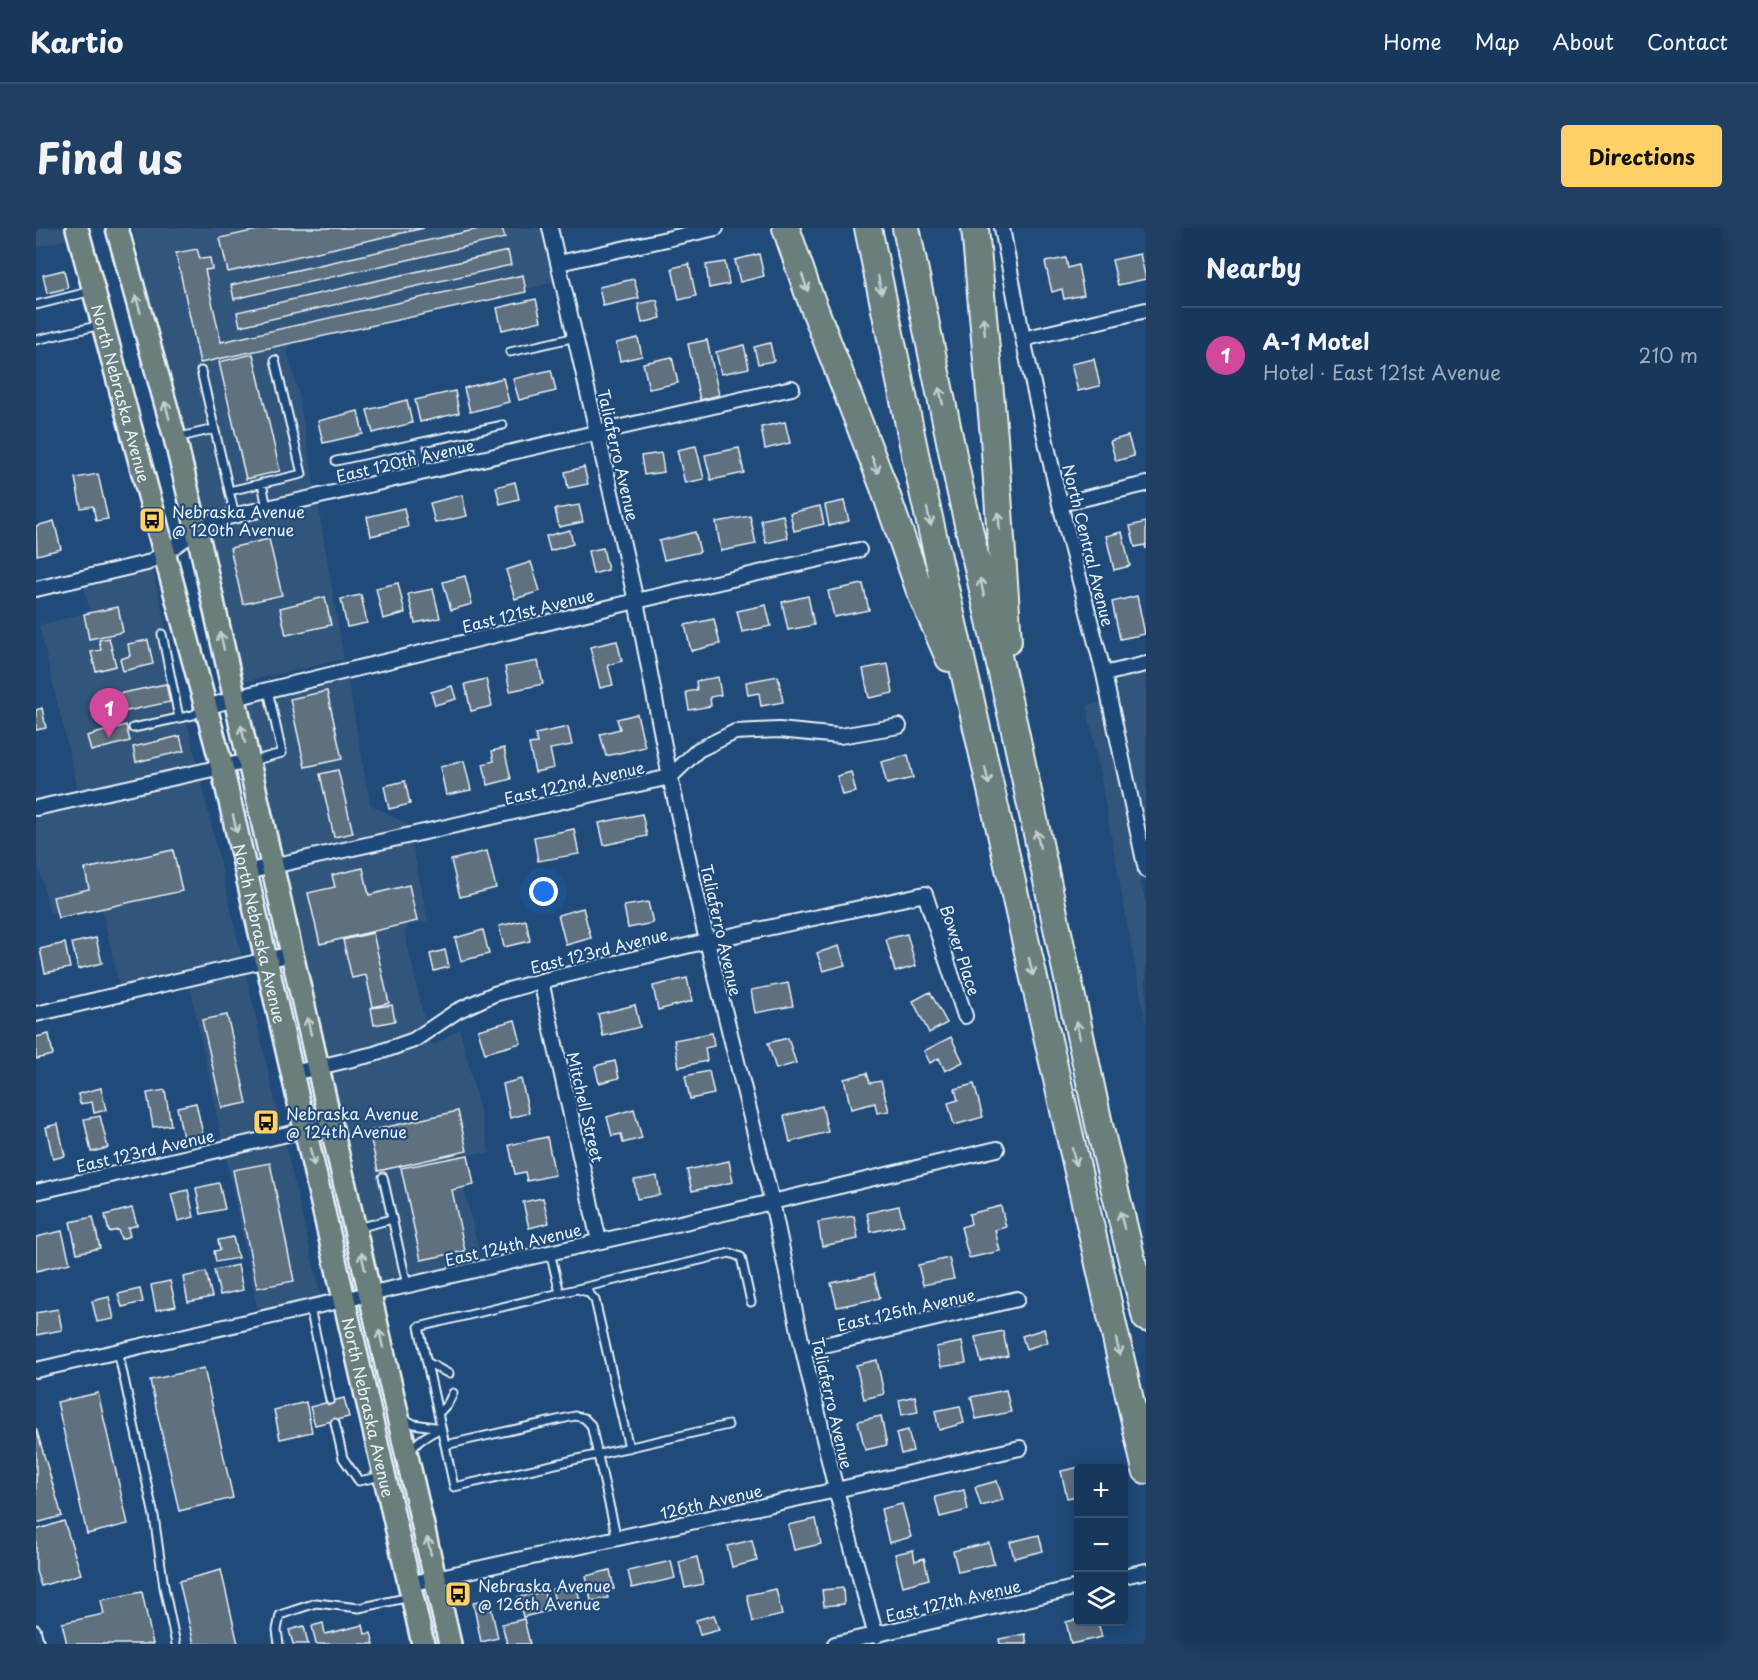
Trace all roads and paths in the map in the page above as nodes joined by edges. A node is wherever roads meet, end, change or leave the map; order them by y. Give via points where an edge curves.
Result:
1 (77, 228) edge
2 (117, 228) edge
3 (550, 228) edge
4 (716, 228) edge
5 (786, 228) edge
6 (868, 228) edge
7 (906, 228) edge
8 (975, 228) edge
9 (1002, 228) edge
10 (559, 263) junction
11 (94, 291) junction
12 (36, 305) edge
13 (1146, 310) edge
14 (103, 325) junction
15 (576, 337) junction
16 (1023, 339) junction
17 (36, 340) edge
18 (510, 352) dead end
19 (275, 360) dead end
20 (201, 371) dead end
21 (792, 388) dead end
22 (503, 425) dead end
23 (214, 429) junction
24 (597, 433) junction
25 (175, 438) junction
26 (418, 443) junction
27 (336, 461) dead end
28 (425, 472) junction
29 (262, 483) junction
30 (1146, 484) edge
31 (229, 491) junction
32 (1060, 504) junction
33 (267, 508) junction
34 (235, 516) junction
35 (196, 530) junction
36 (859, 550) dead end
37 (165, 553) junction
38 (36, 590) edge
39 (636, 601) junction
40 (162, 634) dead end
41 (1146, 664) edge
42 (1104, 674) junction
43 (268, 690) junction
44 (235, 698) junction
45 (207, 707) junction
46 (179, 718) junction
47 (974, 719) junction
48 (899, 726) dead end
49 (1014, 726) junction
50 (133, 728) dead end
51 (249, 761) junction
52 (222, 767) junction
53 (670, 777) junction
54 (36, 808) edge
55 (1143, 846) edge
56 (272, 866) junction
57 (1146, 870) edge
58 (246, 872) junction
59 (925, 894) joint
60 (707, 941) junction
61 (291, 954) junction
62 (267, 959) junction
63 (541, 981) junction
64 (36, 1014) edge
65 (965, 1016) dead end
66 (318, 1067) junction
67 (293, 1073) junction
68 (331, 1124) junction
69 (306, 1130) junction
70 (997, 1149) dead end
71 (383, 1177) dead end
72 (36, 1192) edge
73 (772, 1202) junction
74 (392, 1220) junction
75 (355, 1228) junction
76 (599, 1241) junction
77 (550, 1252) junction
78 (407, 1285) junction
79 (578, 1289) junction
80 (370, 1293) junction
81 (560, 1293) junction
82 (1017, 1299) dead end
83 (345, 1300) junction
84 (751, 1302) dead end
85 (310, 1308) junction
86 (1146, 1318) edge
87 (803, 1350) junction
88 (118, 1351) junction
89 (427, 1362) junction
90 (36, 1370) edge
91 (449, 1374) dead end
92 (453, 1393) dead end
93 (330, 1400) dead end
94 (438, 1414) junction
95 (399, 1415) junction
96 (335, 1423) dead end
97 (728, 1425) dead end
98 (441, 1428) junction
99 (445, 1445) junction
100 (629, 1448) junction
101 (1020, 1448) dead end
102 (598, 1455) junction
103 (409, 1461) junction
104 (1146, 1470) edge
105 (385, 1475) junction
106 (836, 1490) junction
107 (616, 1539) junction
108 (1146, 1571) edge
109 (1128, 1575) edge
110 (436, 1579) junction
111 (1074, 1588) edge
112 (411, 1590) junction
113 (36, 1629) edge
114 (876, 1636) junction
115 (40, 1644) edge
116 (176, 1644) edge
117 (279, 1644) edge
118 (423, 1644) edge
119 (450, 1644) edge
120 (835, 1644) edge

1 - 11 main road, North Nebraska Avenue
25 -> 2 main road, North Nebraska Avenue
3 - 10 street, Taliaferro Avenue
4 - 10 street
5 -> 47 highway via 920,591
6 -> 47 highway
49 -> 7 highway
49 -> 8 highway
9 - 16 street, North Central Avenue
10 - 15 street, Taliaferro Avenue
11 - 12 lane
11 - 14 main road, North Nebraska Avenue
13 - 16 street
14 - 17 lane
14 - 37 main road, North Nebraska Avenue
15 - 18 lane
15 - 24 street, Taliaferro Avenue
16 - 32 street, North Central Avenue
19 - 29 lane via 302,474
20 - 23 lane
21 - 24 street, East 120th Avenue
22 - 26 lane
23 - 25 lane
23 - 31 lane
24 - 28 street, East 120th Avenue
24 - 39 street, Taliaferro Avenue
25 - 35 main road, North Nebraska Avenue
26 - 27 lane
26 - 28 lane
28 - 33 street, East 120th Avenue
29 - 31 lane
29 - 33 lane
30 - 32 street
31 - 34 lane
32 - 42 street, North Central Avenue
33 - 34 street, East 120th Avenue
34 - 35 street, East 120th Avenue
35 - 37 street, East 120th Avenue
44 -> 35 main road, North Nebraska Avenue
36 - 39 street, East 121st Avenue
37 - 38 street, East 120th Avenue via 147,564
37 - 45 main road, North Nebraska Avenue
39 - 43 street, East 121st Avenue
39 - 53 street, Taliaferro Avenue
40 - 46 lane
41 - 42 street
42 - 55 street, North Central Avenue
43 - 44 street, East 121st Avenue
43 - 51 lane via 282,753
44 - 45 street, East 121st Avenue
51 -> 44 main road, North Nebraska Avenue
45 - 46 lane
45 - 52 main road, North Nebraska Avenue
46 - 50 lane
47 -> 104 highway
48 - 53 street, East 122nd Avenue via 840,736 779,730 735,732 698,750
86 -> 49 highway via 1100,1129
51 - 52 street
51 - 56 main road, North Nebraska Avenue
52 - 54 street
52 -> 58 main road, North Nebraska Avenue
53 - 56 street, East 122nd Avenue
53 - 60 street, Taliaferro Avenue
55 - 57 street, North Central Avenue
56 - 58 street, East 122nd Avenue
56 - 61 main road, North Nebraska Avenue
58 - 62 main road, North Nebraska Avenue
59 - 60 street, East 123rd Avenue
59 - 65 street, Bower Place
60 - 63 street, East 123rd Avenue
60 - 73 street, Taliaferro Avenue
61 - 62 street
66 -> 61 main road, North Nebraska Avenue
62 - 64 street
62 - 67 main road, North Nebraska Avenue
63 - 66 street, East 123rd Avenue via 494,994 457,1011 414,1040
63 - 76 street, Mitchell Street
66 - 67 street, East 123rd Avenue
66 - 68 main road, North Nebraska Avenue
67 - 69 main road, North Nebraska Avenue
68 - 69 street, East 123rd Avenue
68 - 75 main road, North Nebraska Avenue
69 - 72 street, East 123rd Avenue
69 -> 83 main road, North Nebraska Avenue
70 - 73 street, East 124th Avenue
71 - 74 lane
73 - 76 street, East 124th Avenue
73 - 87 street, Taliaferro Avenue
74 - 75 lane
74 - 78 lane
80 -> 75 main road, North Nebraska Avenue
76 - 77 street, East 124th Avenue
77 - 78 street, East 124th Avenue
77 - 81 lane
78 - 80 street, East 124th Avenue
79 - 81 lane
79 - 84 lane via 730,1253 741,1257
79 - 100 lane via 596,1300
80 - 83 street, East 124th Avenue
95 -> 80 main road, North Nebraska Avenue
81 - 89 lane via 419,1327
82 - 87 street, East 125th Avenue
83 - 85 street, East 124th Avenue
83 - 105 main road, North Nebraska Avenue
85 - 88 street, East 124th Avenue
85 - 93 lane
87 - 106 street, Taliaferro Avenue
88 - 90 street, East 124th Avenue
88 - 116 lane via 154,1516
89 - 91 lane
89 - 94 lane
92 - 94 lane
94 - 98 lane
95 - 98 lane via 414,1424
95 - 103 main road, North Nebraska Avenue
96 - 105 lane via 343,1458 359,1481
97 - 100 lane
98 - 99 lane
98 - 103 lane via 418,1442
99 - 102 lane via 575,1416 591,1425
99 - 102 lane via 454,1487
100 - 102 lane
101 - 106 street, 126th Avenue
102 - 107 lane
110 -> 103 main road, North Nebraska Avenue
105 - 112 main road, North Nebraska Avenue
106 - 107 street, 126th Avenue
106 - 114 street, Taliaferro Avenue
107 - 110 street, 126th Avenue
108 - 109 street
110 - 112 street, 126th Avenue
110 - 119 main road, North Nebraska Avenue
111 - 114 street, East 127th Avenue
112 - 117 lane via 359,1608 316,1603 292,1610 280,1615
112 - 118 main road, North Nebraska Avenue
113 - 115 lane
114 - 120 street, East 127th Avenue

